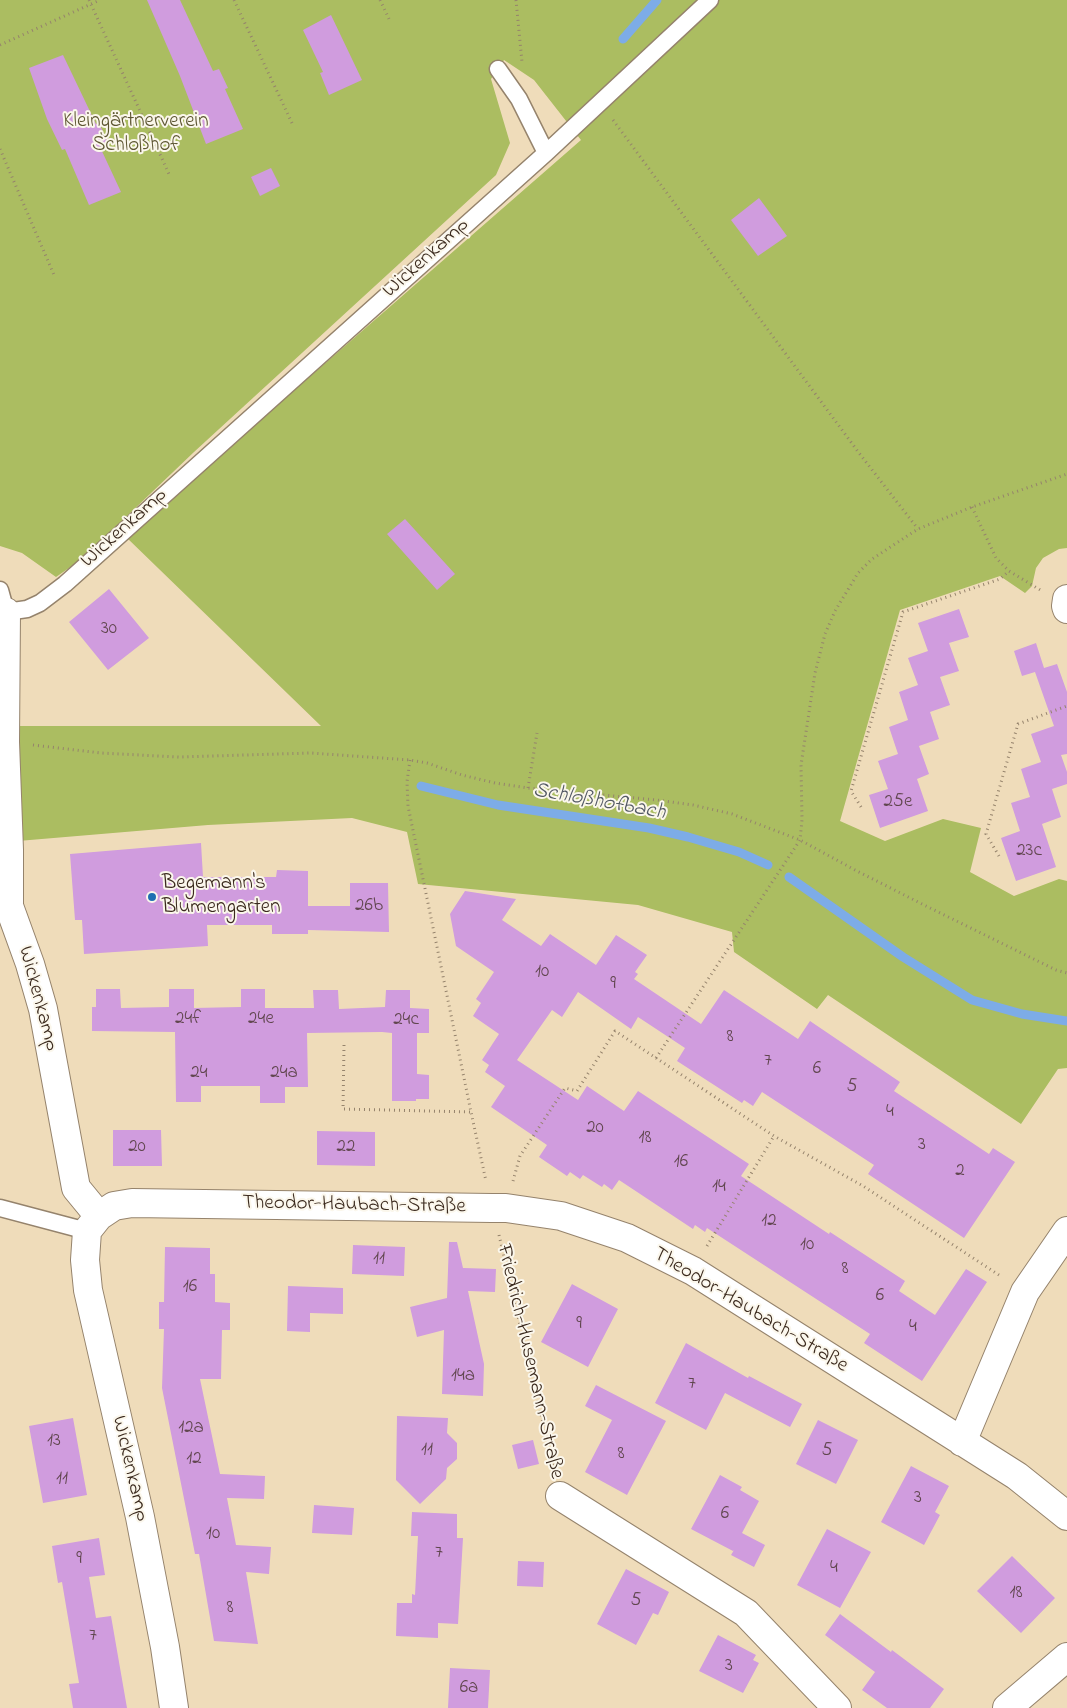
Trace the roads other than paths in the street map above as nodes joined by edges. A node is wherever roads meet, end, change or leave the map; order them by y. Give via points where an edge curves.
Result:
1 (710, 0) edge
2 (498, 69) dead end
3 (546, 153) junction
4 (3, 601) edge
5 (0, 1208) edge
6 (93, 1223) junction
7 (1067, 1231) edge
8 (962, 1442) junction
9 (560, 1496) road end
10 (1067, 1516) edge
11 (1067, 1657) edge
12 (174, 1708) edge
13 (837, 1708) edge
14 (1007, 1708) edge

1 - 3 lane, Wickenkamp
2 - 3 lane via 519,99
3 - 4 lane, Wickenkamp via 65,584 27,609
4 - 6 street, Wickenkamp via 9,906 43,1009 76,1188
5 - 6 lane
6 - 8 street, Theodor-Haubach-Straße via 114,1206 132,1203 499,1208 561,1216 627,1238 692,1271
6 - 12 street, Wickenkamp via 84,1260 88,1290 140,1517
7 - 8 street via 1025,1292
8 - 10 street, Theodor-Haubach-Straße via 1017,1476
9 - 13 street, Friedrich-Husemann-Straße via 746,1613
11 - 14 street

